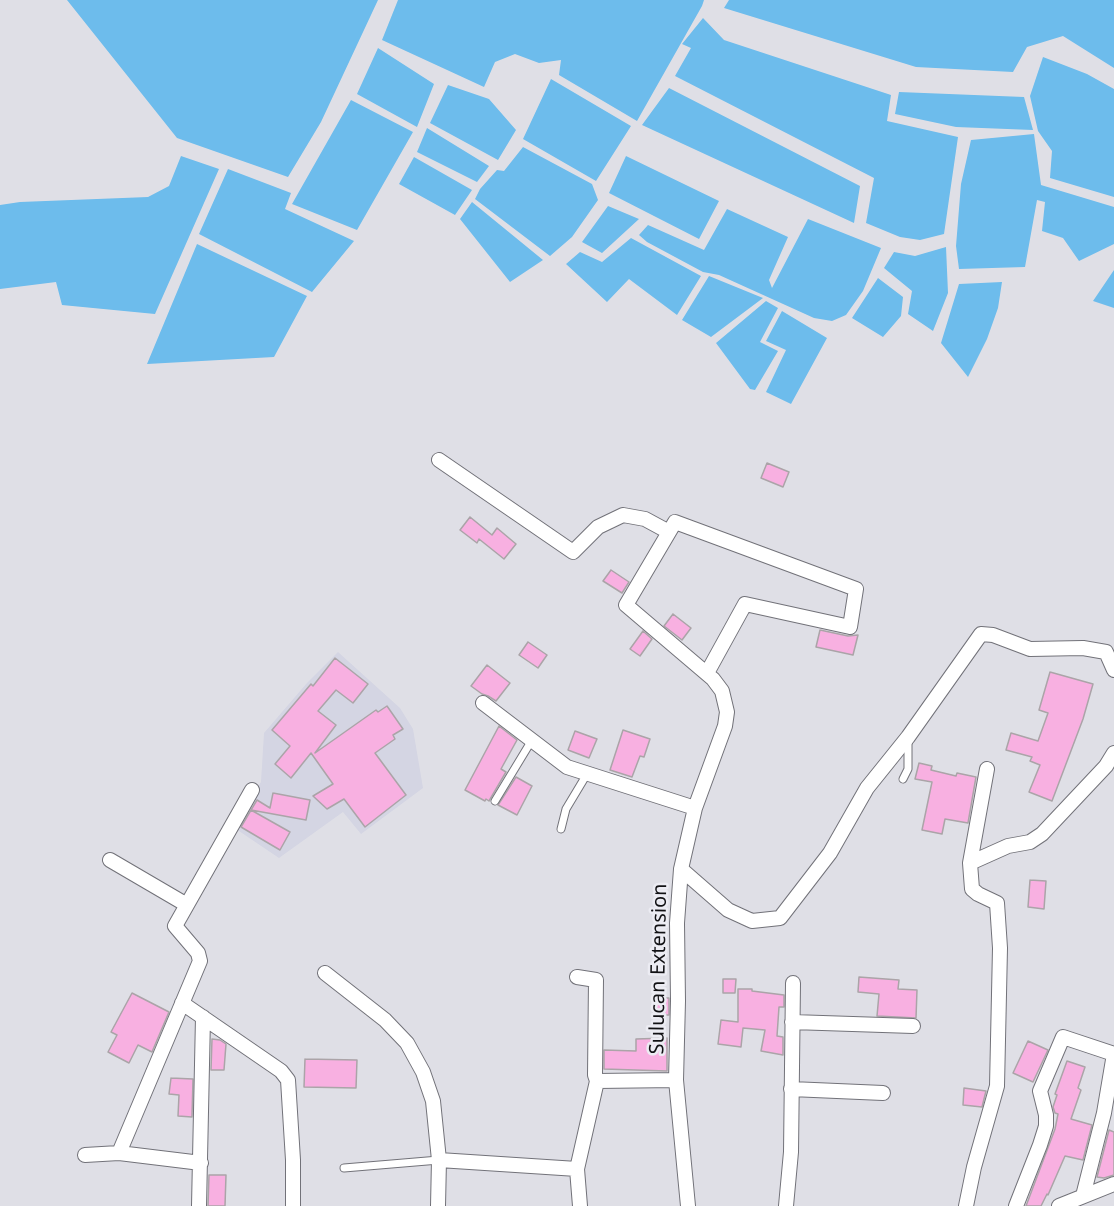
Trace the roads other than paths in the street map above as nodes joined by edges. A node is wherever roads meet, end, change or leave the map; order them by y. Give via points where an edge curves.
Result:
1 (439, 460) dead end
2 (669, 532) junction
3 (1114, 670) edge
4 (707, 673) junction
5 (483, 703) dead end
6 (908, 737) junction
7 (532, 740) junction
8 (1114, 753) edge
9 (1110, 766) edge
10 (987, 769) dead end
11 (587, 774) junction
12 (903, 779) dead end
13 (252, 790) dead end
14 (495, 801) dead end
15 (695, 808) junction
16 (561, 829) dead end
17 (110, 860) dead end
18 (970, 863) junction
19 (681, 869) junction
20 (187, 905) junction
21 (325, 973) dead end
22 (577, 977) dead end
23 (793, 983) dead end
24 (182, 1003) junction
25 (203, 1017) junction
26 (792, 1022) junction
27 (913, 1026) dead end
28 (676, 1080) junction
29 (597, 1082) junction
30 (791, 1089) junction
31 (884, 1093) dead end
32 (119, 1153) junction
33 (85, 1155) dead end
34 (439, 1160) junction
35 (201, 1163) junction
36 (344, 1168) dead end
37 (576, 1169) junction
38 (1114, 1184) edge
39 (1083, 1196) junction
40 (199, 1206) edge
41 (292, 1206) edge
42 (438, 1206) edge
43 (580, 1206) edge
44 (688, 1206) edge
45 (786, 1206) edge
46 (966, 1206) edge
47 (1016, 1206) edge
48 (1059, 1206) edge

1 - 2 street via 573,552 598,527 623,515 645,519
2 - 4 street, Sulucan Extension via 626,605
2 - 4 street via 675,522 856,589 850,627 745,604
3 - 6 street via 1106,652 1083,648 1030,649 981,634
4 - 15 street, Sulucan Extension via 722,691 727,712
5 - 7 street
6 - 12 lane via 908,769
6 - 19 street via 867,788 830,853 780,918 752,921 728,910
7 - 11 street via 567,767
7 - 14 lane
8 - 9 street
9 - 18 street via 1042,834
10 - 18 street
11 - 15 street
11 - 16 lane via 566,809
13 - 20 street
15 - 19 street, Sulucan Extension
17 - 20 street
18 - 46 street via 972,889 997,903 1000,1007 997,1086
19 - 28 street, Sulucan Extension
20 - 24 street via 175,926 198,953 200,961
21 - 34 street via 385,1020 407,1043 433,1101
22 - 29 street via 596,980
23 - 26 street
24 - 25 street
24 - 32 street
25 - 35 street
25 - 41 street via 288,1080
26 - 27 street
26 - 30 street
28 - 29 street
28 - 44 street, Sulucan Extension
29 - 37 street
30 - 31 street
30 - 45 street
32 - 33 street
32 - 35 street
34 - 36 lane
34 - 37 street
34 - 42 street
35 - 40 street
37 - 43 street
38 - 39 street
39 - 47 street via 1114,1054 1063,1037 1040,1091 1046,1126
39 - 48 street

